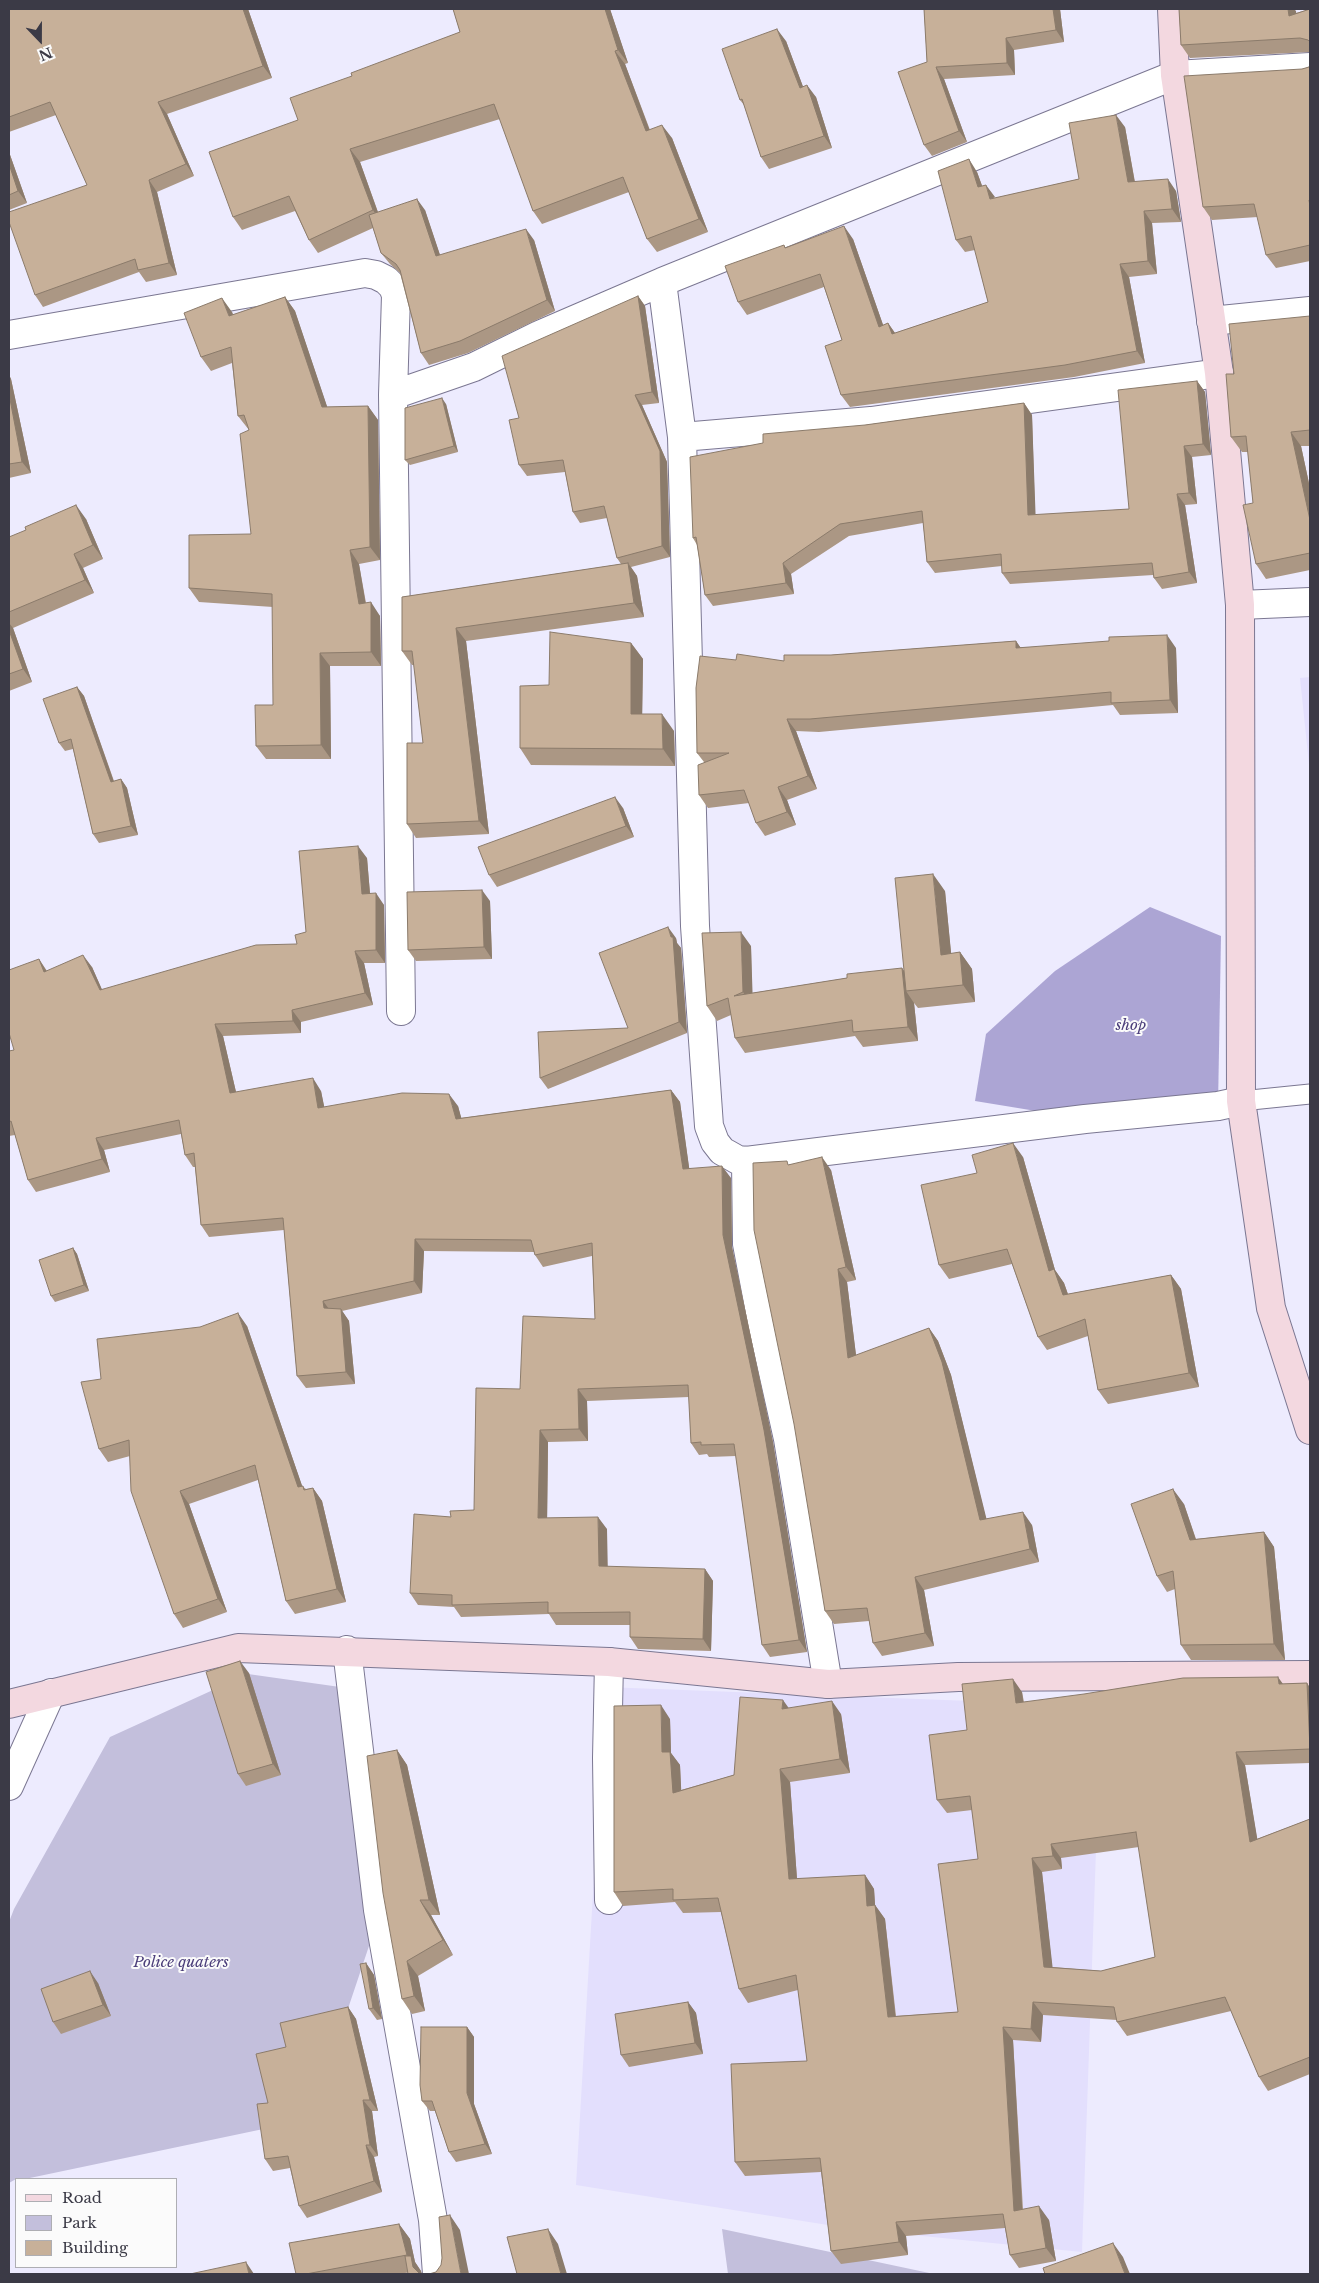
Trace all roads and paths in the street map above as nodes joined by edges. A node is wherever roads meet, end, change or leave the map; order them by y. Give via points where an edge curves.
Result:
1 (1172, 9) edge
2 (1310, 67) edge
3 (1175, 75) junction
4 (662, 282) junction
5 (1310, 312) edge
6 (1211, 322) junction
7 (9, 335) edge
8 (1219, 373) junction
9 (393, 395) junction
10 (682, 437) junction
11 (1310, 602) edge
12 (1240, 606) junction
13 (401, 1011) dead end
14 (1310, 1094) edge
15 (1241, 1101) junction
16 (746, 1161) junction
17 (1310, 1430) edge
18 (347, 1650) junction
19 (610, 1662) junction
20 (1310, 1675) edge
21 (828, 1684) junction
22 (51, 1692) junction
23 (9, 1704) edge
24 (9, 1786) edge
25 (609, 1900) dead end
26 (436, 2274) edge

1 - 3 street
2 - 3 street
3 - 4 street
3 - 6 street
4 - 9 street via 474,367
4 - 10 street
5 - 6 street
6 - 8 street
7 - 9 street via 365,273 376,274 386,280 396,295
8 - 10 street via 871,422
8 - 12 street
9 - 13 street
10 - 16 street via 695,926 709,1126 722,1151
11 - 12 street
12 - 15 street
14 - 15 lane
15 - 16 street
15 - 17 street via 1271,1308
16 - 21 street via 747,1244 788,1439
18 - 19 street
18 - 22 street via 238,1648
18 - 26 street via 378,1910 433,2220
19 - 21 street
19 - 25 street via 607,1758
20 - 21 street via 958,1677
22 - 23 street
22 - 24 street

